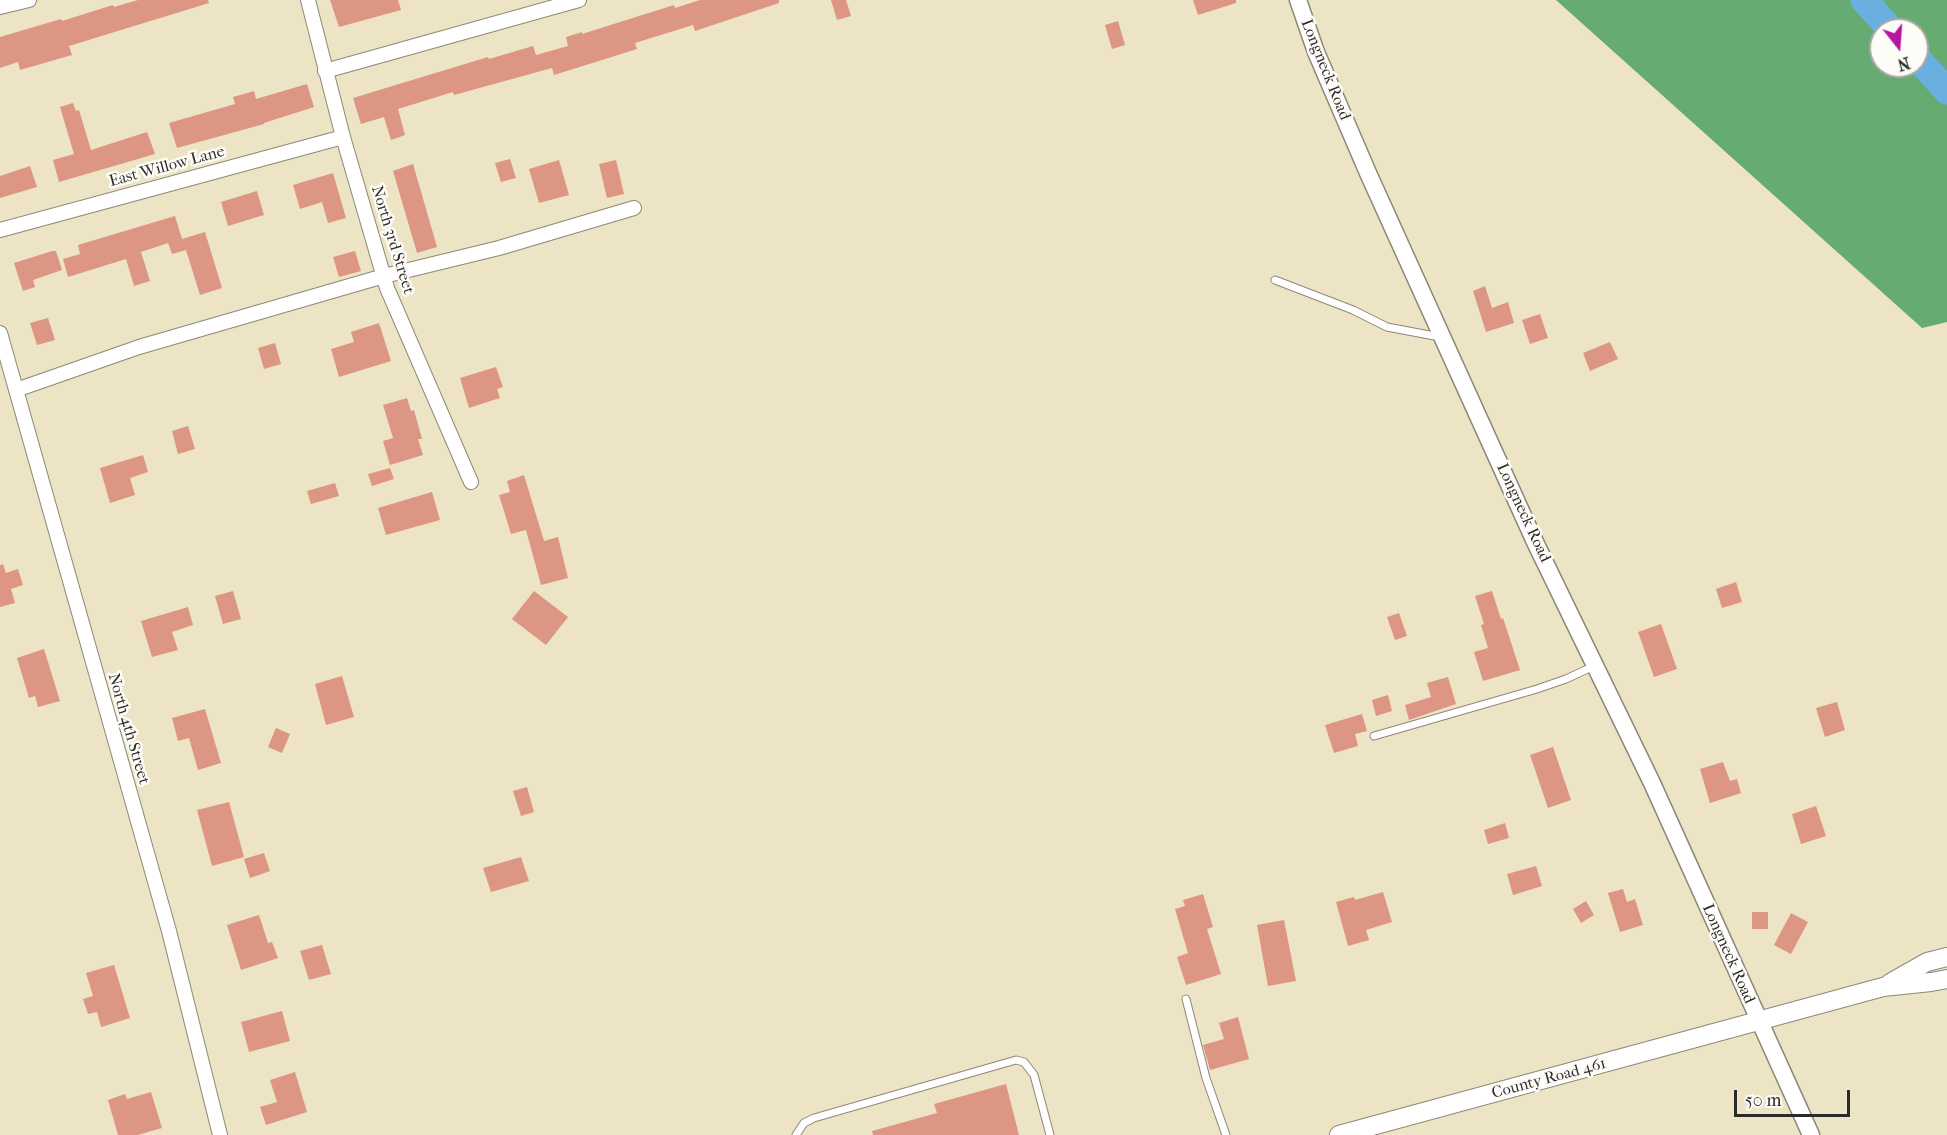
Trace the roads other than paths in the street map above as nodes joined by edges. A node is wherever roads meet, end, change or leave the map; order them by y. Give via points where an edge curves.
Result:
1 (28, 0) edge
2 (308, 0) edge
3 (579, 0) edge
4 (1298, 0) edge
5 (0, 8) edge
6 (325, 71) junction
7 (343, 137) junction
8 (634, 208) dead end
9 (0, 230) edge
10 (384, 276) junction
11 (1275, 280) dead end
12 (0, 333) edge
13 (1442, 337) junction
14 (16, 390) junction
15 (471, 482) dead end
16 (1594, 666) junction
17 (1374, 736) dead end
18 (1947, 957) edge
19 (1947, 979) edge
20 (1883, 987) junction
21 (1186, 999) dead end
22 (1758, 1022) junction
23 (220, 1135) edge
24 (796, 1135) edge
25 (1050, 1135) edge
26 (1226, 1135) edge
27 (1339, 1135) edge
28 (1811, 1135) edge

1 - 5 street
2 - 6 street, North 3rd Street
3 - 6 street
4 - 13 street, Longneck Road via 1340,109
6 - 7 street, North 3rd Street
7 - 9 street, East Willow Lane
7 - 10 street, North 3rd Street
8 - 10 street via 499,248
10 - 14 street via 139,347
10 - 15 street, North 3rd Street
11 - 13 lane via 1387,327
12 - 14 street, North 4th Street
13 - 16 street, Longneck Road
14 - 23 street, North 4th Street via 169,931
16 - 17 lane via 1566,680
16 - 22 street, Longneck Road via 1652,783
18 - 20 main road via 1927,962
19 - 20 main road
20 - 22 main road, County Road 461
21 - 26 lane via 1206,1078
22 - 27 main road, County Road 461
22 - 28 street, Longneck Road
24 - 25 lane via 804,1123 814,1118 1016,1060 1024,1062 1034,1076

